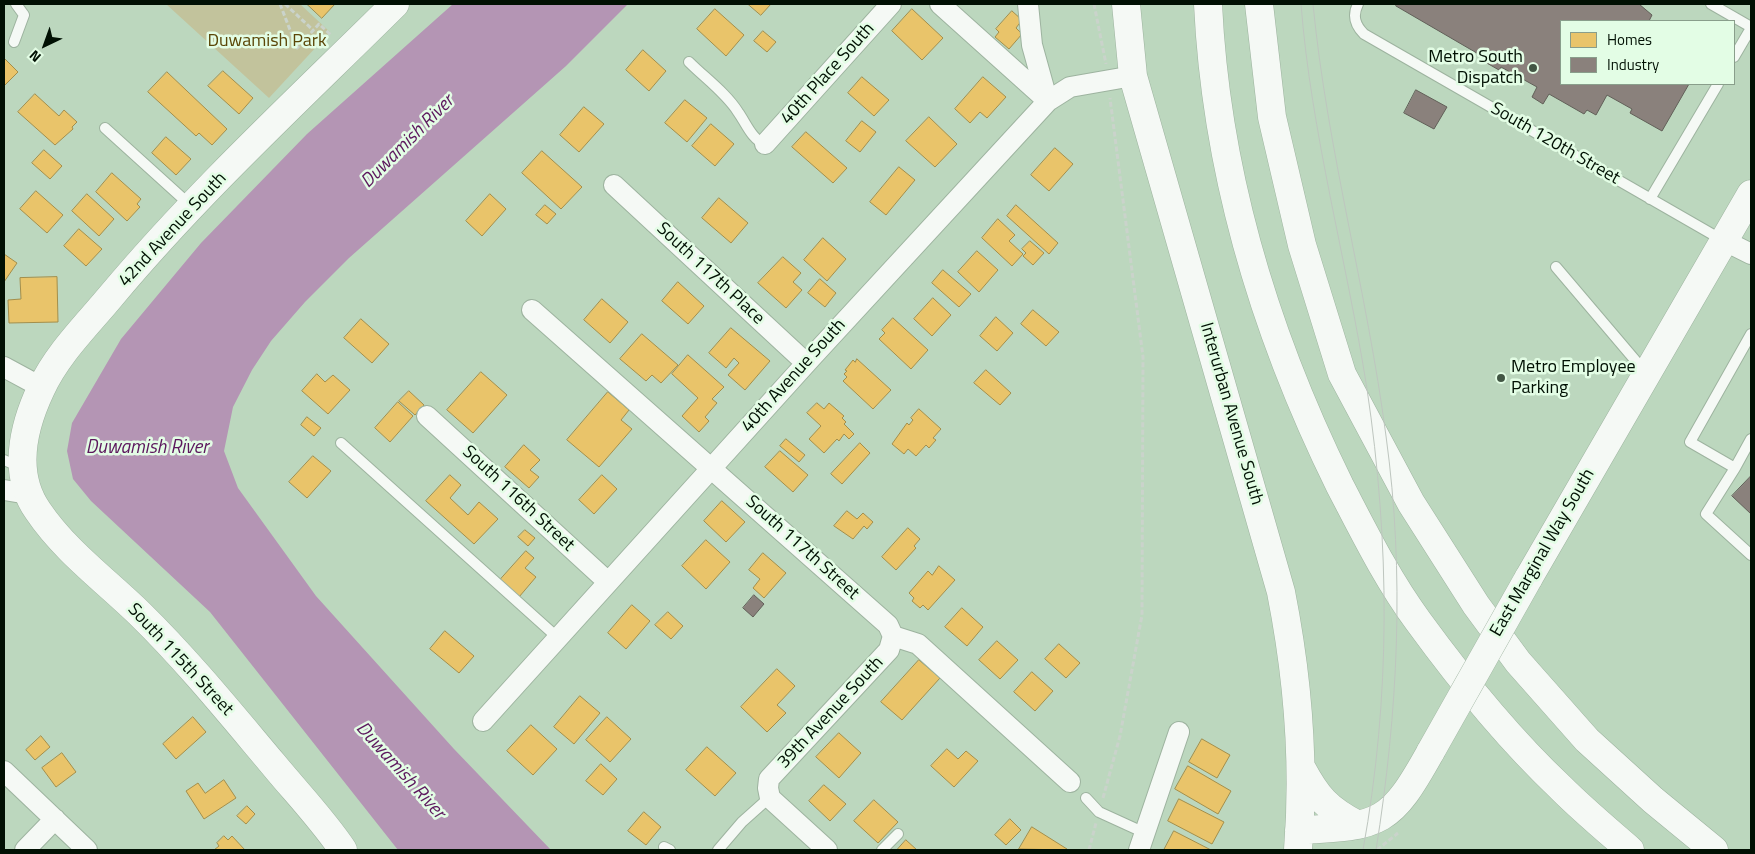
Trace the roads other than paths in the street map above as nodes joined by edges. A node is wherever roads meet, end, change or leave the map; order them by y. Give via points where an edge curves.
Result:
1 (16, 4) edge
2 (395, 4) edge
3 (891, 4) edge
4 (940, 4) edge
5 (1028, 4) edge
6 (1126, 4) edge
7 (1208, 4) edge
8 (1259, 4) edge
9 (1358, 4) edge
10 (1711, 4) edge
11 (1751, 27) edge
12 (14, 42) dead end
13 (1735, 55) edge
14 (688, 62) dead end
15 (1133, 76) junction
16 (1717, 85) edge
17 (1048, 100) junction
18 (105, 128) dead end
19 (765, 144) joint
20 (614, 185) dead end
21 (1751, 194) edge
22 (1650, 199) junction
23 (192, 208) junction
24 (1724, 241) junction
25 (1751, 254) edge
26 (1556, 267) dead end
27 (532, 310) dead end
28 (1751, 334) edge
29 (806, 363) junction
30 (4, 367) edge
31 (1647, 374) junction
32 (42, 387) junction
33 (427, 416) dead end
34 (1751, 438) edge
35 (341, 443) dead end
36 (712, 467) junction
37 (1735, 468) junction
38 (15, 478) edge
39 (1751, 555) edge
40 (608, 582) junction
41 (893, 636) junction
42 (558, 638) junction
43 (483, 721) dead end
44 (1179, 732) dead end
45 (1301, 766) junction
46 (4, 771) edge
47 (1070, 782) dead end
48 (769, 793) junction
49 (1086, 798) dead end
50 (55, 819) junction
51 (1358, 825) junction
52 (898, 834) dead end
53 (1298, 840) edge
54 (1142, 842) edge
55 (25, 850) edge
56 (87, 850) edge
57 (343, 850) edge
58 (718, 850) edge
59 (827, 850) edge
60 (882, 850) edge
61 (1339, 850) edge
62 (1630, 850) edge
63 (1714, 850) edge

1 - 12 lane via 24,15
2 - 23 main road, 42nd Avenue South
3 - 19 street, 40th Place South
4 - 17 street
5 - 17 street via 1032,45
6 - 15 main road, Interurban Avenue South
7 - 62 main road via 1219,109 1234,193 1264,304 1284,362 1311,424 1366,537 1417,620 1494,719 1560,787
8 - 63 main road via 1272,117 1305,254 1342,374 1411,503 1476,605 1518,662 1587,740
9 - 22 lane, South 120th Street via 1354,17 1364,34
10 - 11 lane
11 - 13 lane
14 - 19 lane via 738,110 755,138
15 - 17 street, 40th Avenue South via 1070,87
15 - 45 main road, Interurban Avenue South via 1281,592 1296,682
16 - 22 lane
17 - 29 street, 40th Avenue South
18 - 23 lane
20 - 29 street, South 117th Place
21 - 24 main road, East Marginal Way South
22 - 24 lane, South 120th Street
23 - 32 main road, 42nd Avenue South via 113,293 66,350
24 - 25 street, South 120th Street
24 - 31 main road, East Marginal Way South
26 - 31 lane
27 - 36 street, South 117th Street
28 - 37 lane via 1690,442
29 - 36 street, 40th Avenue South
30 - 32 street
31 - 51 main road, East Marginal Way South, bridge via 1412,786 1398,804 1380,818
32 - 38 main road, 42nd Avenue South via 29,418
33 - 40 street, South 116th Street
34 - 37 lane
35 - 42 lane
36 - 40 street, 40th Avenue South
36 - 41 street, South 117th Street via 888,625
37 - 39 lane via 1706,514
38 - 57 main road, South 115th Street via 53,530 176,652 252,738
40 - 42 street, 40th Avenue South
41 - 47 street via 918,644
41 - 48 street, 39th Avenue South via 889,650 769,779
42 - 43 street, 40th Avenue South
44 - 54 street
45 - 51 main road via 1322,802
45 - 53 main road, Interurban Avenue South
46 - 50 street
48 - 58 lane
48 - 59 street
49 - 54 lane via 1099,812
50 - 55 street
50 - 56 street
51 - 53 main road, East Marginal Way South
51 - 61 main road
52 - 60 lane

